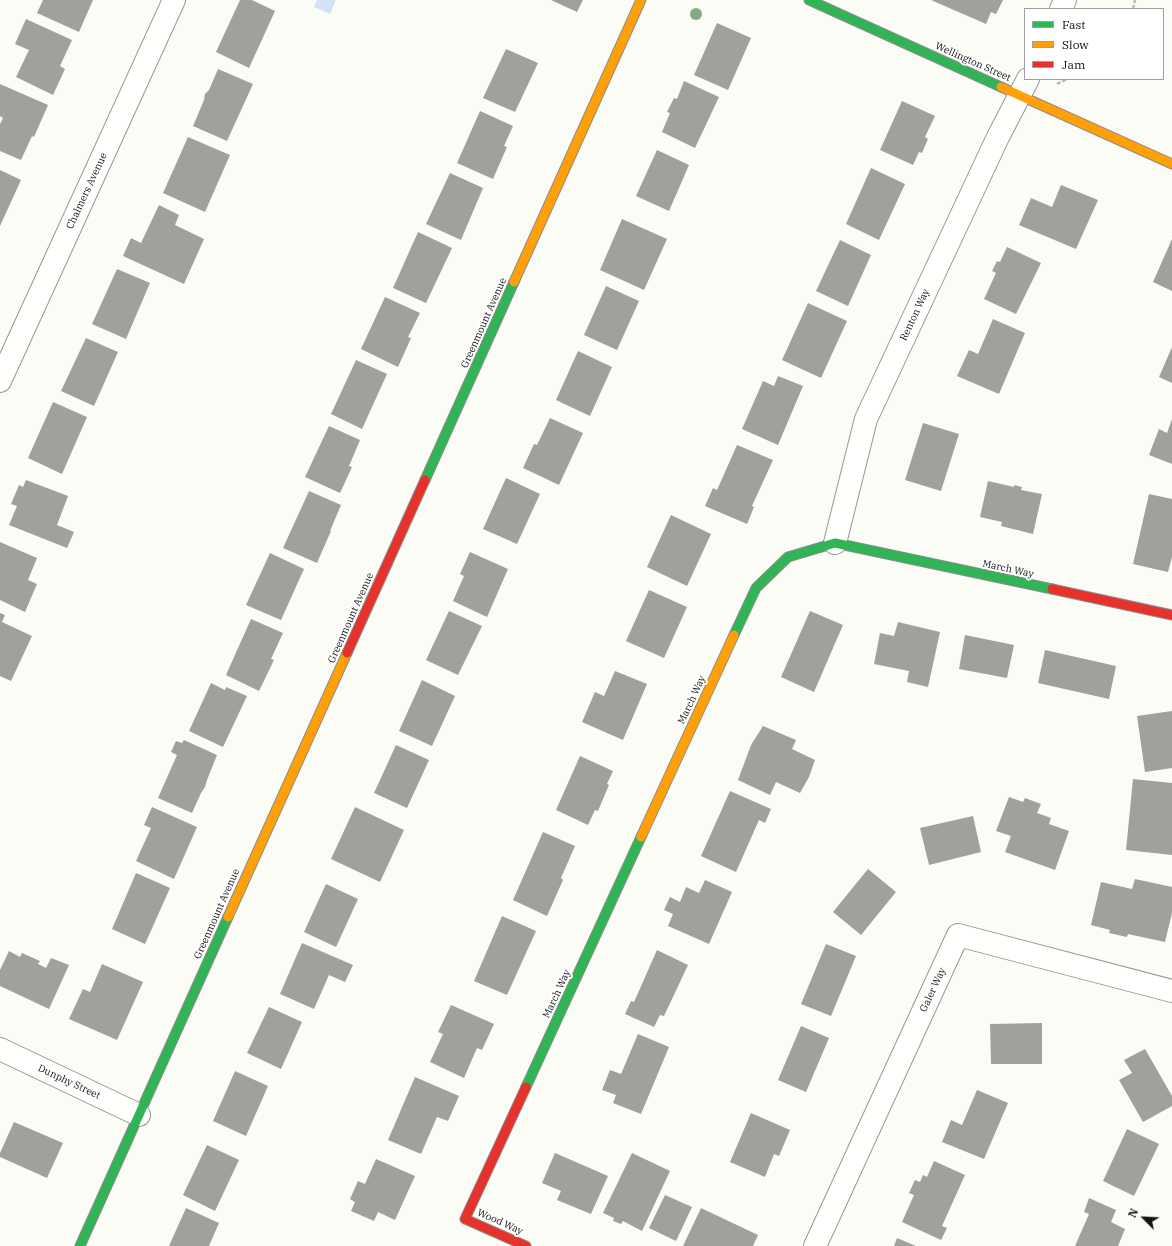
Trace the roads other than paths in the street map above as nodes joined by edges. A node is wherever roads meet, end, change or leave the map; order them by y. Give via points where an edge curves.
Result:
1 (174, 0) edge
2 (641, 0) edge
3 (809, 0) edge
4 (1024, 87) edge
5 (1172, 164) edge
6 (0, 381) edge
7 (835, 543) junction
8 (1172, 615) edge
9 (1172, 991) edge
10 (0, 1049) edge
11 (139, 1115) junction
12 (465, 1219) joint
13 (80, 1246) edge
14 (526, 1246) edge
15 (815, 1246) edge

1 - 6 street, Chalmers Avenue
2 - 11 street, Greenmount Avenue
3 - 4 street, Wellington Street
4 - 5 street, Wellington Street
4 - 7 street, Renton Way via 866,419
7 - 8 street, March Way
7 - 12 street, March Way via 788,557 756,588
9 - 15 street, Galer Way via 958,935
10 - 11 street, Dunphy Street
11 - 13 street, Greenmount Avenue
12 - 14 street, Wood Way

